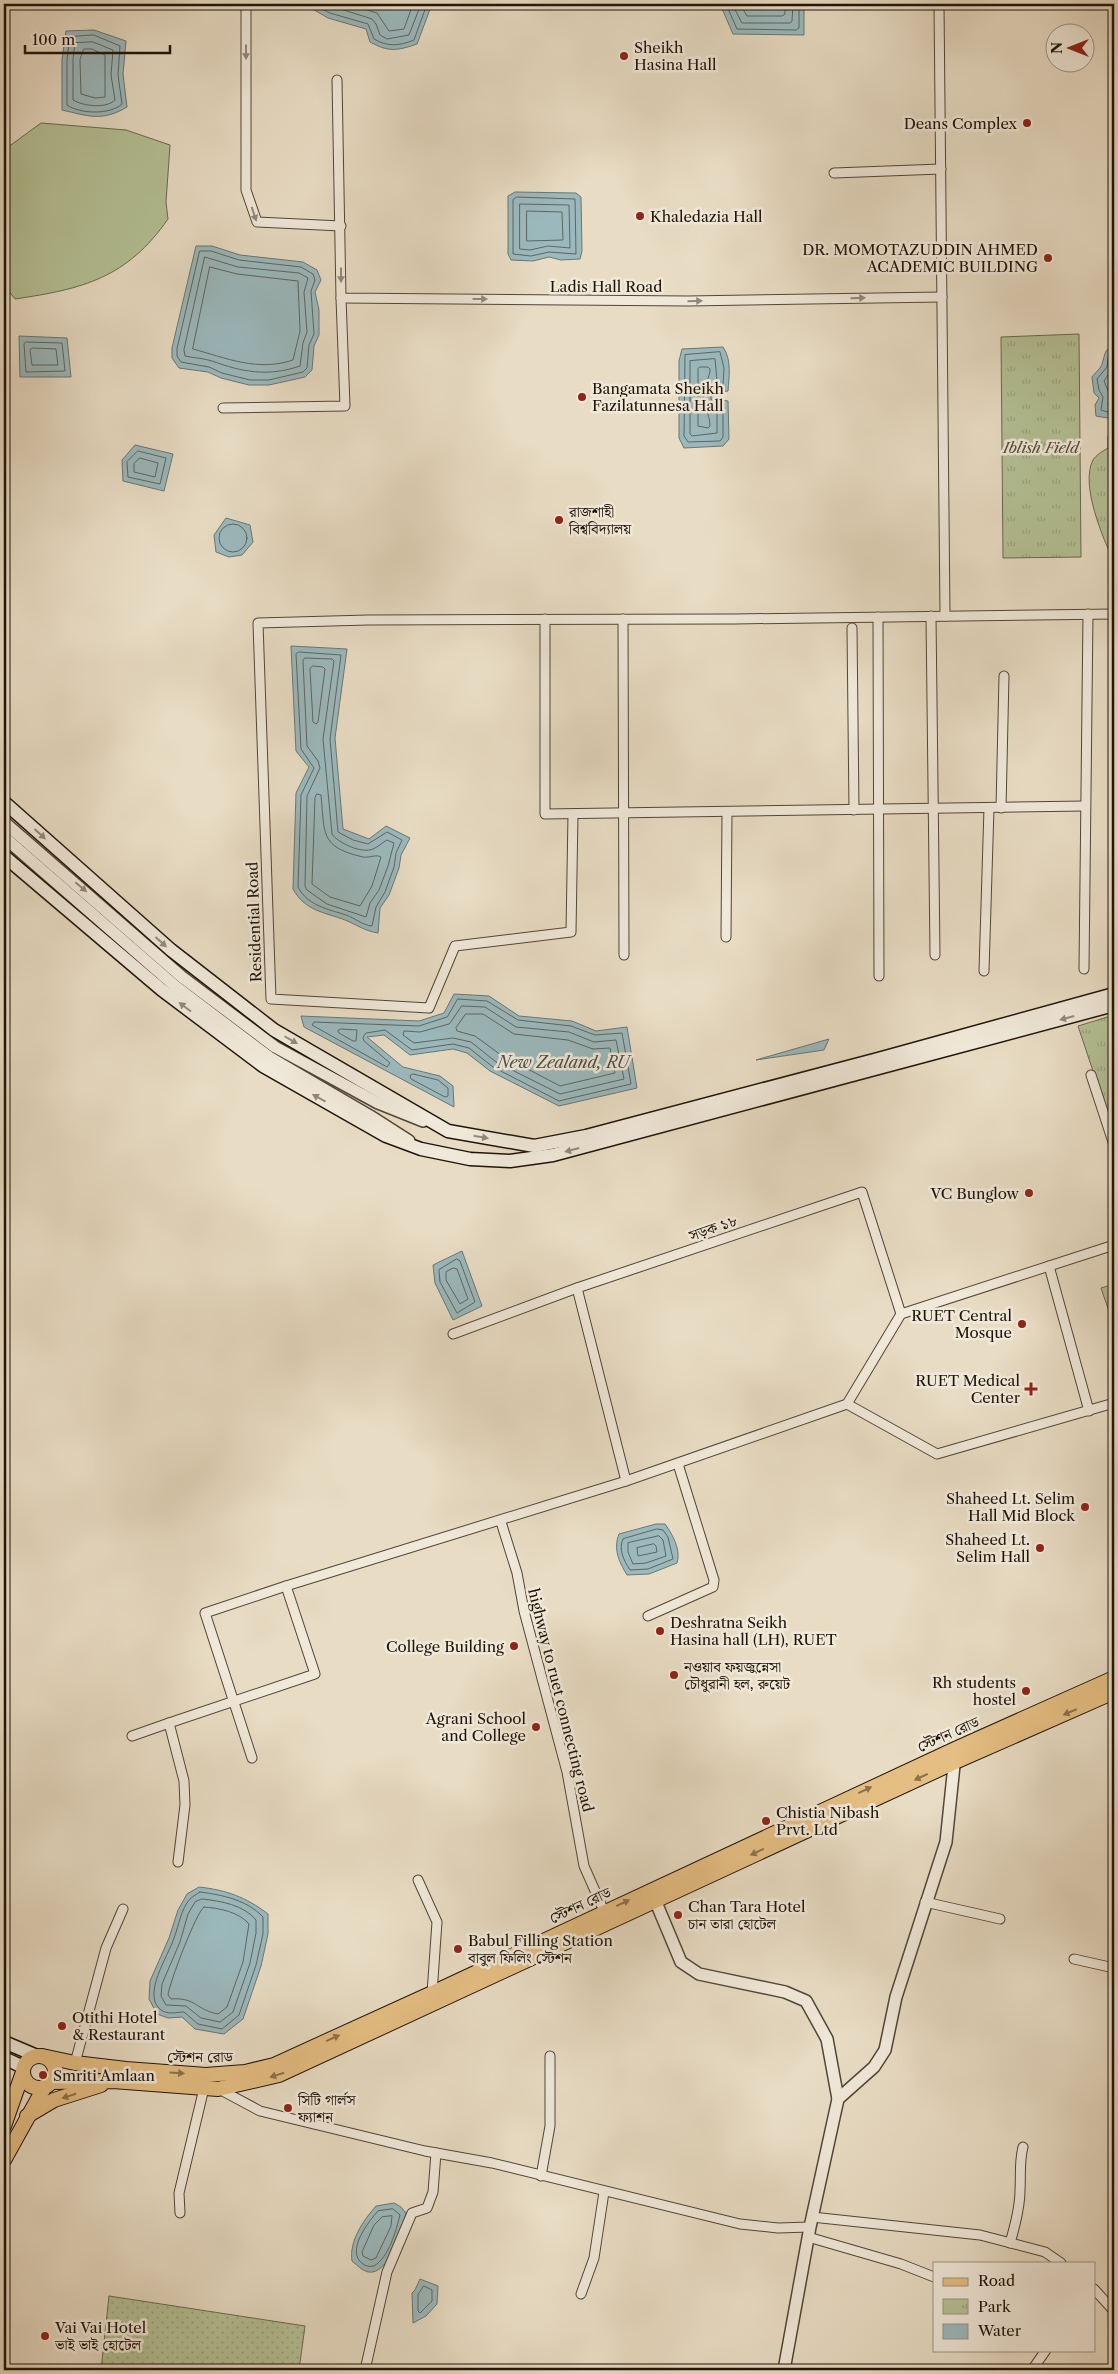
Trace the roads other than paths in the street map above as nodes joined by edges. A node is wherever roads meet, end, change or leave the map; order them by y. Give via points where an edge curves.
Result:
1 (246, 4) edge
2 (940, 4) edge
3 (337, 80) dead end
4 (941, 169) junction
5 (834, 173) dead end
6 (341, 226) junction
7 (942, 297) junction
8 (341, 298) junction
9 (223, 408) dead end
10 (1088, 614) junction
11 (1114, 614) edge
12 (931, 616) junction
13 (945, 616) junction
14 (878, 617) junction
15 (546, 619) junction
16 (623, 619) junction
17 (852, 628) dead end
18 (1004, 676) dead end
19 (4, 802) edge
20 (1085, 806) junction
21 (989, 808) junction
22 (1001, 808) junction
23 (933, 809) junction
24 (854, 810) junction
25 (878, 810) junction
26 (727, 812) junction
27 (624, 813) junction
28 (573, 814) junction
29 (4, 822) edge
30 (4, 838) edge
31 (4, 856) edge
32 (726, 937) dead end
33 (935, 955) dead end
34 (624, 956) dead end
35 (1084, 969) dead end
36 (984, 971) dead end
37 (879, 976) dead end
38 (1114, 994) edge
39 (1114, 1005) edge
40 (1091, 1075) dead end
41 (448, 1131) junction
42 (1114, 1145) edge
43 (421, 1149) junction
44 (1114, 1245) edge
45 (1049, 1266) junction
46 (577, 1288) junction
47 (901, 1314) junction
48 (453, 1334) dead end
49 (1114, 1403) edge
50 (847, 1404) junction
51 (1090, 1411) junction
52 (678, 1464) junction
53 (626, 1482) junction
54 (501, 1522) junction
55 (286, 1586) junction
56 (648, 1616) dead end
57 (1114, 1678) edge
58 (1114, 1692) edge
59 (235, 1702) junction
60 (169, 1723) junction
61 (132, 1736) dead end
62 (955, 1755) junction
63 (252, 1758) dead end
64 (178, 1862) dead end
65 (418, 1880) dead end
66 (655, 1900) junction
67 (925, 1902) junction
68 (123, 1909) dead end
69 (604, 1911) junction
70 (1000, 1919) dead end
71 (1074, 1959) dead end
72 (1114, 1968) edge
73 (432, 1993) junction
74 (4, 2042) edge
75 (40, 2056) junction
76 (550, 2056) dead end
77 (4, 2058) edge
78 (75, 2063) junction
79 (23, 2070) junction
80 (206, 2075) junction
81 (113, 2081) junction
82 (48, 2084) junction
83 (204, 2089) junction
84 (218, 2089) junction
85 (838, 2099) junction
86 (27, 2116) junction
87 (4, 2126) edge
88 (1023, 2147) dead end
89 (436, 2153) junction
90 (4, 2160) edge
91 (541, 2176) junction
92 (604, 2192) junction
93 (180, 2213) dead end
94 (810, 2227) junction
95 (1010, 2243) junction
96 (1060, 2262) edge
97 (933, 2277) edge
98 (1096, 2291) edge
99 (581, 2294) dead end
100 (1114, 2311) edge
101 (1045, 2352) edge
102 (365, 2370) edge
103 (784, 2370) edge
104 (1032, 2370) edge

1 -> 6 street via 246,190 256,222
2 - 4 street
3 - 6 street
4 - 5 street
4 - 7 street
6 -> 8 street
8 -> 7 street, Ladis Hall Road via 688,301
7 - 13 street
8 - 9 street via 345,406
10 - 11 street
10 - 13 street
10 - 20 street
12 - 13 street
12 - 14 street
12 - 23 street
14 - 16 street
14 - 25 street
15 - 16 street
15 - 28 street via 545,814
15 - 28 street, Residential Road via 258,623 271,999 429,1008 455,946 572,932
16 - 27 street
17 - 24 street
18 - 22 street
19 -> 41 main road via 170,950 274,1030
20 - 22 street
20 - 35 street
21 - 22 street
21 - 23 street
21 - 36 street
23 - 25 street
23 - 33 street
24 - 25 street
24 - 26 street
25 - 37 street
26 - 27 street
26 - 32 street
27 - 28 street
27 - 34 street
29 -> 41 street via 190,983 275,1047 378,1104
30 - 43 street via 175,986 269,1057
43 -> 31 main road via 386,1136 263,1066 162,990
41 -> 38 main road via 534,1146 586,1136
39 -> 43 main road via 553,1155 510,1161 470,1159
40 - 42 street
44 - 45 street
45 - 47 street
45 - 51 street
46 - 47 street, সড়ক ১৮ via 862,1192
46 - 48 street, সড়ক ১৮
46 - 53 street
47 - 50 street
49 - 51 street
50 - 51 street via 938,1454
50 - 52 street
52 - 53 street
52 - 56 street via 714,1580 713,1587
53 - 54 street
54 - 55 street
54 - 69 street, highway to ruet connecting road via 567,1772 584,1866
55 - 59 street via 316,1674
55 - 59 street via 205,1613
57 - 62 main road, স্টেশন রোড
58 -> 62 main road, স্টেশন রোড
59 - 60 street
59 - 63 street
60 - 61 street
60 - 64 street via 184,1782 185,1805
62 -> 66 main road, স্টেশন রোড
62 - 67 street via 946,1842
69 -> 62 main road, স্টেশন রোড
65 - 73 street via 437,1922
66 -> 84 main road, স্টেশন রোড via 279,2075
66 - 85 street via 681,1962 699,1974 785,1992 806,2001 827,2039
67 - 70 street
67 - 85 street via 896,1997 885,2050 874,2067
68 - 78 street via 106,1948
69 - 73 main road, স্টেশন রোড
71 - 72 street
80 -> 73 main road, স্টেশন রোড via 244,2072 274,2065
74 - 75 main road
75 - 78 main road, স্টেশন রোড
75 - 79 main road via 28,2060
75 - 82 main road via 54,2066
76 - 91 street via 550,2126
77 - 79 main road
78 -> 80 main road, স্টেশন রোড
79 - 82 main road via 26,2082 31,2086
79 - 87 main road
80 - 83 street
81 - 82 main road, স্টেশন রোড
81 - 83 main road, স্টেশন রোড
81 -> 86 main road via 54,2100
82 - 86 main road
83 - 84 main road, স্টেশন রোড
83 - 93 street via 180,2193
84 - 89 street via 260,2111
85 - 94 street
86 - 90 main road
88 - 95 street via 1019,2164 1018,2216
89 - 91 street
89 - 102 street via 433,2192 427,2208 412,2213 387,2272
91 - 92 street
92 - 94 street via 740,2224
92 - 99 street via 594,2258
94 - 95 street via 980,2235
94 - 97 street
94 - 103 street
95 - 96 street via 1045,2252
98 - 100 street
101 - 104 street

